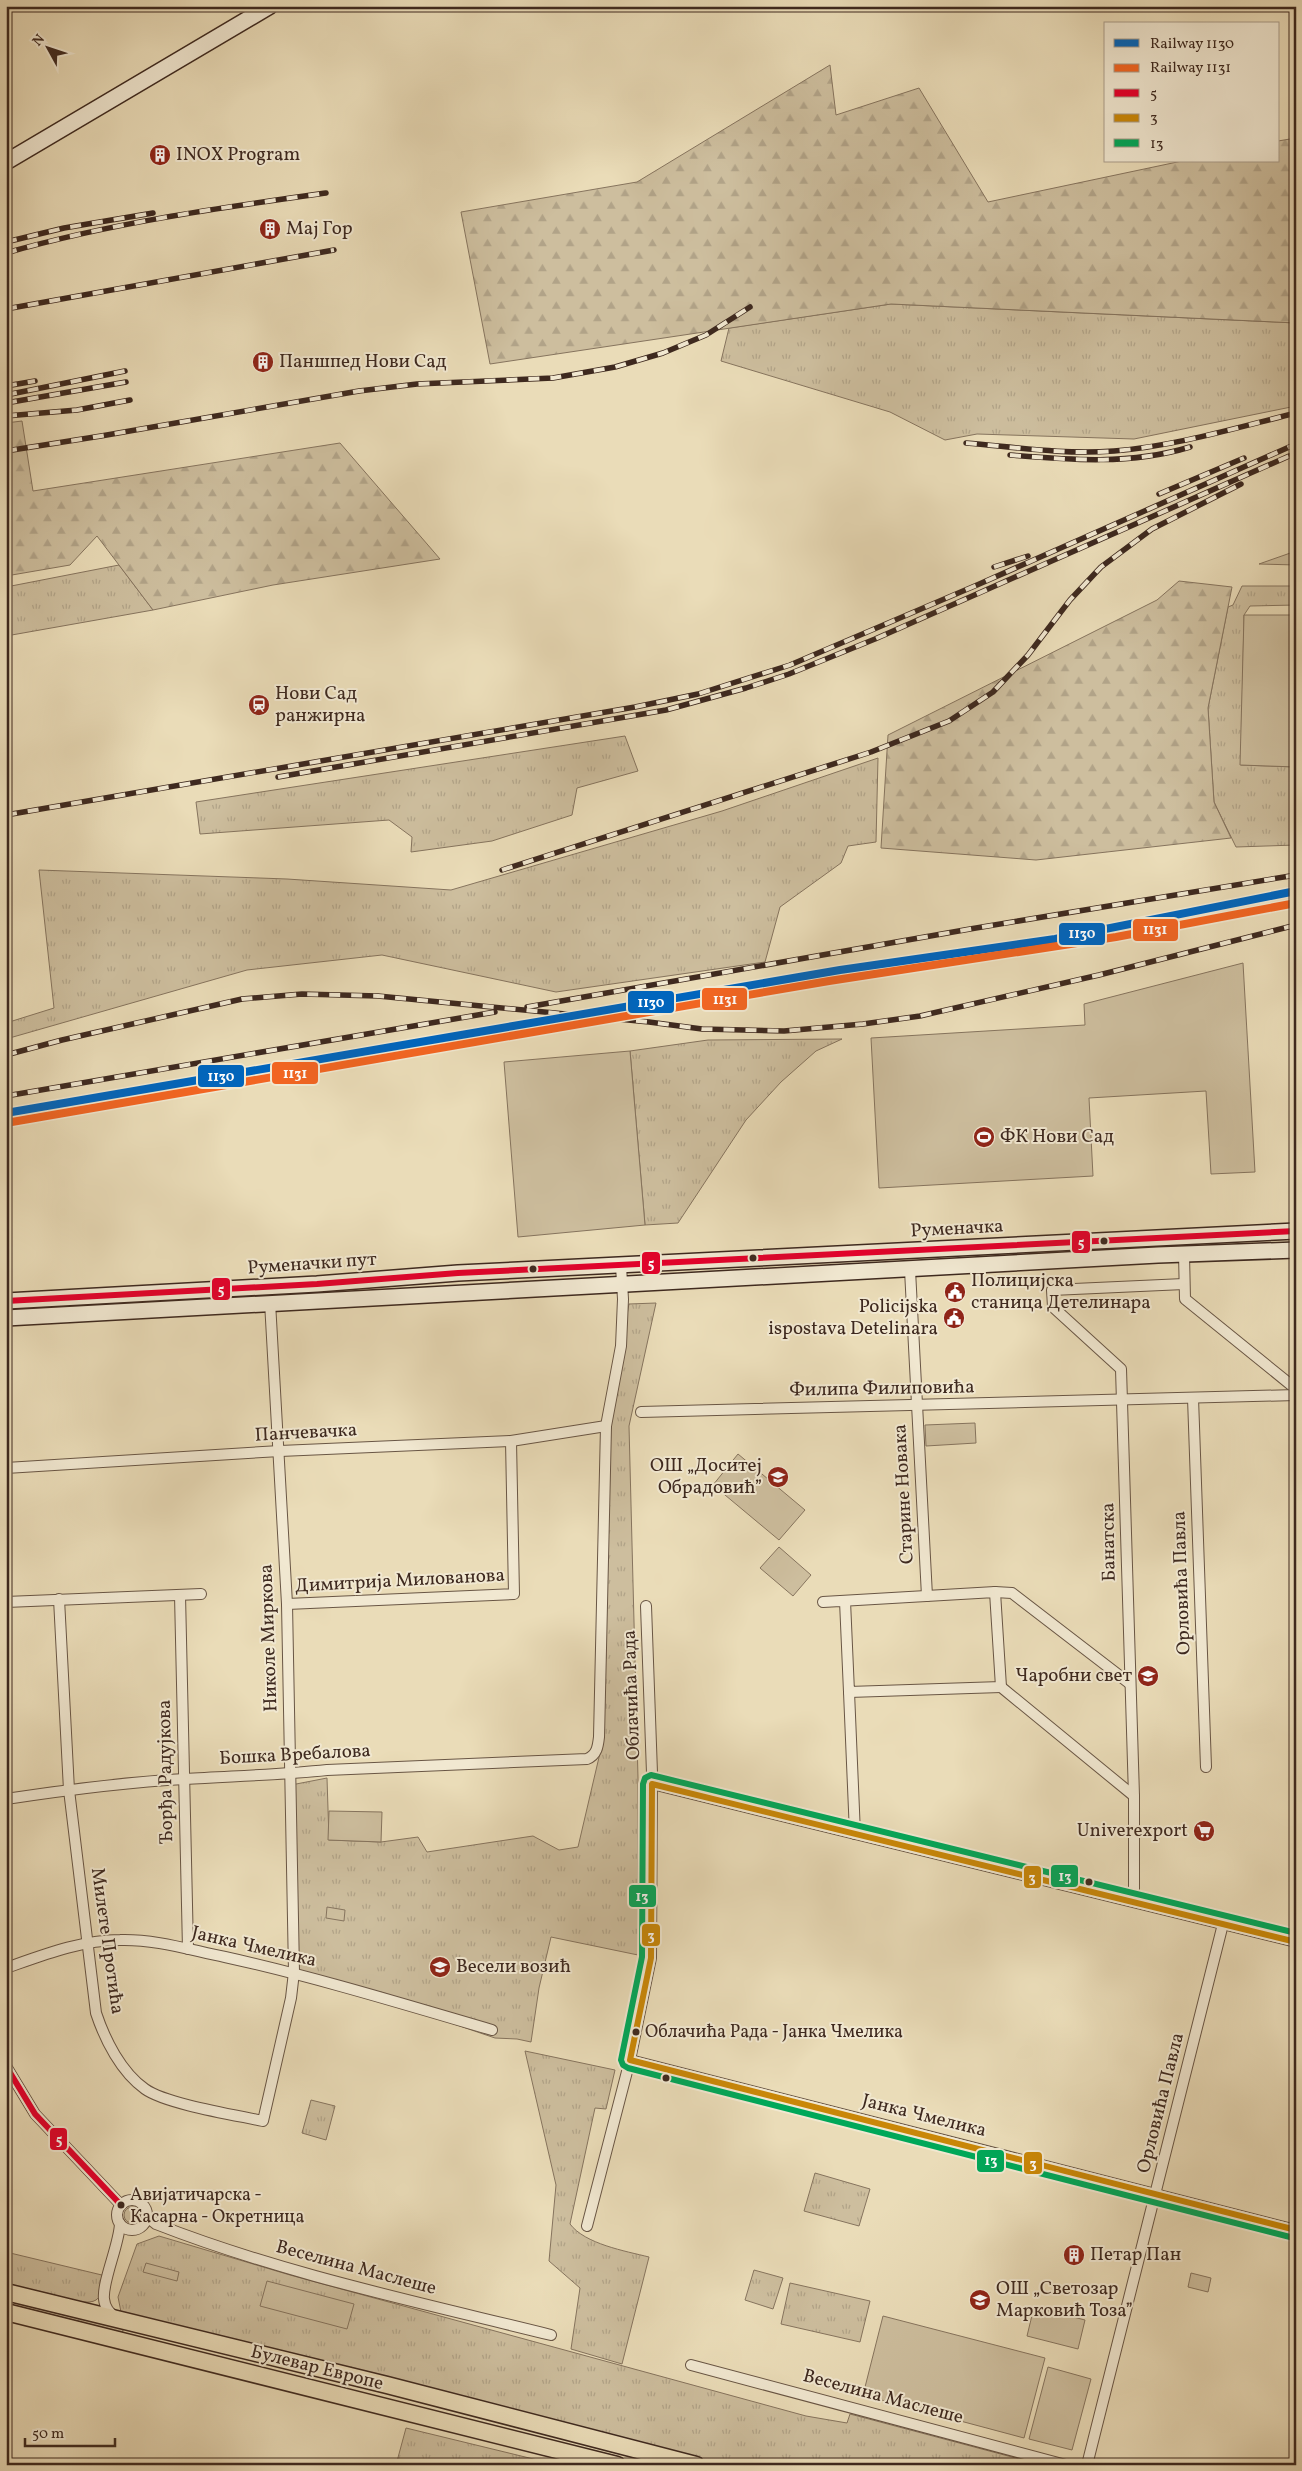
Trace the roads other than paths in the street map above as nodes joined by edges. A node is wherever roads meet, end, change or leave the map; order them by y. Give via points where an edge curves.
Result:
1 (270, 6) edge
2 (6, 162) edge
3 (1296, 1231) edge
4 (1296, 1250) edge
5 (1184, 1254) junction
6 (621, 1266) junction
7 (910, 1270) junction
8 (1184, 1284) junction
9 (623, 1286) junction
10 (6, 1301) edge
11 (270, 1302) junction
12 (6, 1318) edge
13 (1296, 1390) edge
14 (1296, 1396) edge
15 (1193, 1398) junction
16 (1123, 1401) junction
17 (916, 1406) junction
18 (641, 1412) dead end
19 (606, 1426) junction
20 (511, 1441) junction
21 (280, 1451) junction
22 (6, 1468) edge
23 (995, 1592) junction
24 (201, 1594) dead end
25 (180, 1595) junction
26 (926, 1596) junction
27 (59, 1599) junction
28 (845, 1601) junction
29 (6, 1602) edge
30 (823, 1602) dead end
31 (286, 1604) junction
32 (646, 1606) dead end
33 (1129, 1684) junction
34 (1001, 1687) junction
35 (849, 1692) junction
36 (587, 1759) joint
37 (1206, 1767) dead end
38 (291, 1774) junction
39 (184, 1779) junction
40 (652, 1784) junction
41 (69, 1790) junction
42 (1134, 1796) junction
43 (6, 1799) edge
44 (855, 1834) junction
45 (1134, 1901) junction
46 (1223, 1924) junction
47 (1296, 1942) edge
48 (88, 1943) junction
49 (188, 1949) junction
50 (6, 1968) edge
51 (294, 1972) junction
52 (492, 2030) dead end
53 (630, 2060) junction
54 (6, 2066) edge
55 (1156, 2194) junction
56 (121, 2205) junction
57 (145, 2219) junction
58 (587, 2226) dead end
59 (122, 2230) junction
60 (1296, 2230) edge
61 (6, 2292) edge
62 (103, 2298) junction
63 (6, 2312) edge
64 (86, 2312) junction
65 (119, 2320) junction
66 (551, 2335) dead end
67 (691, 2365) dead end
68 (617, 2465) edge
69 (696, 2465) edge
70 (1066, 2465) edge
71 (1087, 2465) edge

1 - 2 main road
3 - 6 main road, Руменачка
4 - 5 main road, Руменачка
5 - 7 main road, Руменачка
5 - 8 street
6 - 9 street, Облачића Рада
6 - 10 main road, Руменачки пут
7 - 9 main road, Руменачка
7 - 17 street, Старине Новака
8 - 13 street via 1185,1299
8 - 16 street via 1052,1290 1053,1307 1121,1369
9 - 11 main road, Руменачки пут
9 - 19 street, Облачића Рада via 621,1346
11 - 12 main road, Руменачки пут
11 - 21 street, Николе Миркова
14 - 15 street, Филипа Филиповића
15 - 16 street, Филипа Филиповића
15 - 37 street, Орловића Павла
16 - 17 street, Филипа Филиповића
16 - 33 street, Банатска
17 - 18 street, Филипа Филиповића
17 - 26 street, Старине Новака
19 - 20 street, Панчевачка
19 - 36 street, Облачића Рада via 599,1737 596,1751
20 - 21 street, Панчевачка
20 - 31 street, Димитрија Милованова via 514,1594
21 - 22 street, Панчевачка
21 - 31 street, Николе Миркова
23 - 26 street
23 - 33 street via 1012,1593
23 - 34 street
24 - 25 street
25 - 27 street
25 - 39 street, Ђорђа Радујкова
26 - 28 street
27 - 29 street
27 - 41 street, Милете Протића
28 - 30 street
28 - 35 street
31 - 38 street, Николе Миркова
32 - 40 street, Облачића Рада
33 - 42 street, Банатска
34 - 35 street
34 - 42 street
35 - 44 street
36 - 38 street, Бошка Вребалова
38 - 39 street, Бошка Вребалова
38 - 51 street, Николе Миркова
39 - 41 street, Бошка Вребалова
39 - 49 street, Ђорђа Радујкова
40 - 44 street
40 - 53 street, Облачића Рада via 651,1958
41 - 43 street, Бошка Вребалова
41 - 48 street, Милете Протића
42 - 45 street, Банатска
44 - 45 street
45 - 46 street
46 - 47 street
46 - 55 street, Орловића Павла
48 - 49 street, Јанка Чмелика via 143,1940
48 - 50 street, Јанка Чмелика via 53,1951
48 - 51 street, Милете Протића via 96,2013 103,2033 133,2080 147,2091 166,2098 263,2121
49 - 51 street, Јанка Чмелика
51 - 52 street, Јанка Чмелика
53 - 55 street, Јанка Чмелика
53 - 58 street, Облачића Рада
54 - 56 street via 35,2114
55 - 60 street, Јанка Чмелика
55 - 71 street, Орловића Павла
56 - 57 street via 136,2201 144,2207
56 - 59 street via 117,2213
57 - 59 street via 137,2229
57 - 66 street, Веселина Маслеше via 268,2263
59 - 62 street
61 - 64 main road, Булевар Европе
62 - 64 street
62 - 65 street via 107,2310
63 - 68 main road, Булевар Европе
64 - 65 main road, Булевар Европе
65 - 69 main road, Булевар Европе
67 - 70 street, Веселина Маслеше

